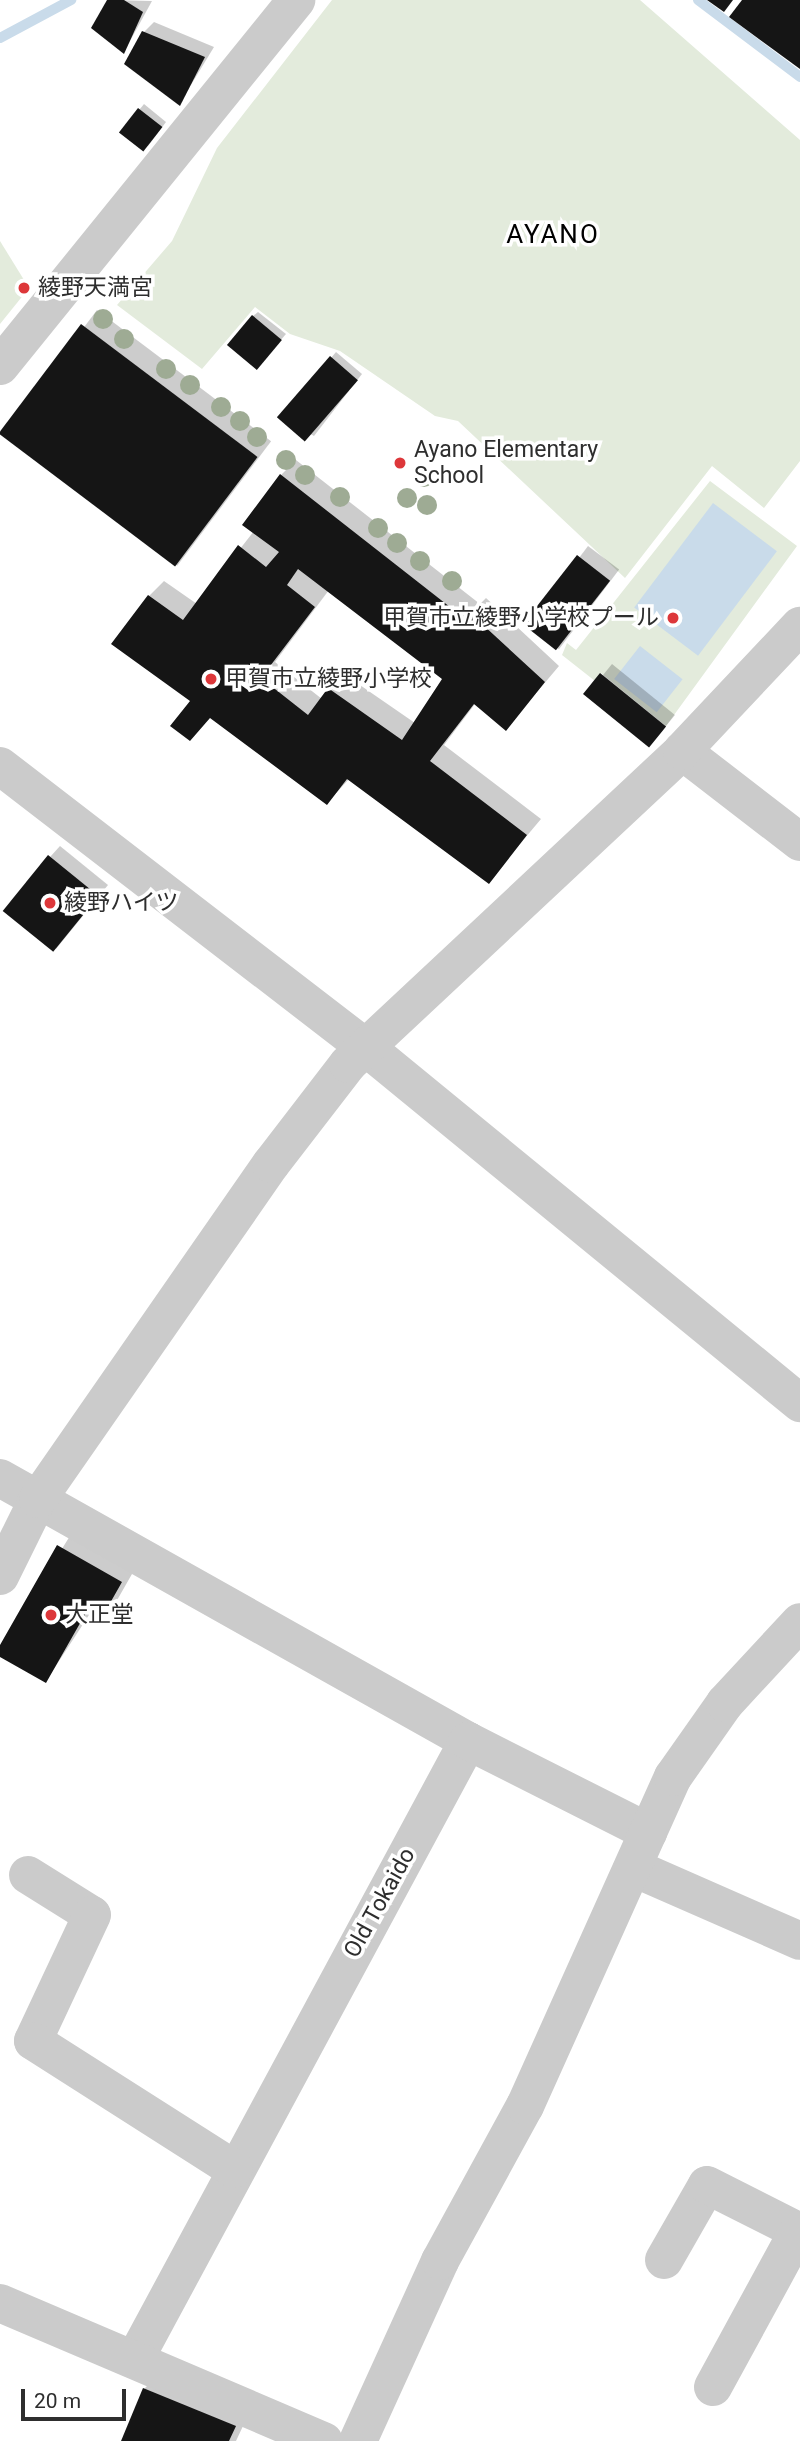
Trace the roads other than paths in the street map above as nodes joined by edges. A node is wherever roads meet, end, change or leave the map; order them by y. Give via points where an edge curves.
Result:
1 (296, 0) edge
2 (0, 366) edge
3 (800, 626) edge
4 (682, 751) junction
5 (0, 766) edge
6 (800, 842) edge
7 (368, 1049) junction
8 (800, 1404) edge
9 (0, 1478) edge
10 (38, 1499) junction
11 (0, 1576) edge
12 (800, 1622) edge
13 (468, 1741) junction
14 (648, 1832) junction
15 (634, 1868) junction
16 (27, 1875) dead end
17 (800, 1941) edge
18 (234, 2169) junction
19 (799, 2232) edge
20 (664, 2260) dead end
21 (0, 2304) edge
22 (135, 2358) junction
23 (713, 2387) dead end
24 (324, 2441) edge
25 (358, 2441) edge

1 - 2 street
3 - 4 street
4 - 6 street
4 - 7 street
5 - 7 street
7 - 8 street
7 - 10 street via 271,1164
9 - 10 street
10 - 11 street
10 - 13 street
12 - 14 street via 725,1703 673,1777
13 - 14 street
13 - 18 street, Old Tokaido
14 - 15 street
15 - 17 street
15 - 25 street via 525,2106 440,2261
16 - 18 street via 92,1915 33,2041
18 - 22 street, Old Tokaido
19 - 20 street via 707,2185
19 - 23 street
21 - 22 street
22 - 24 street

